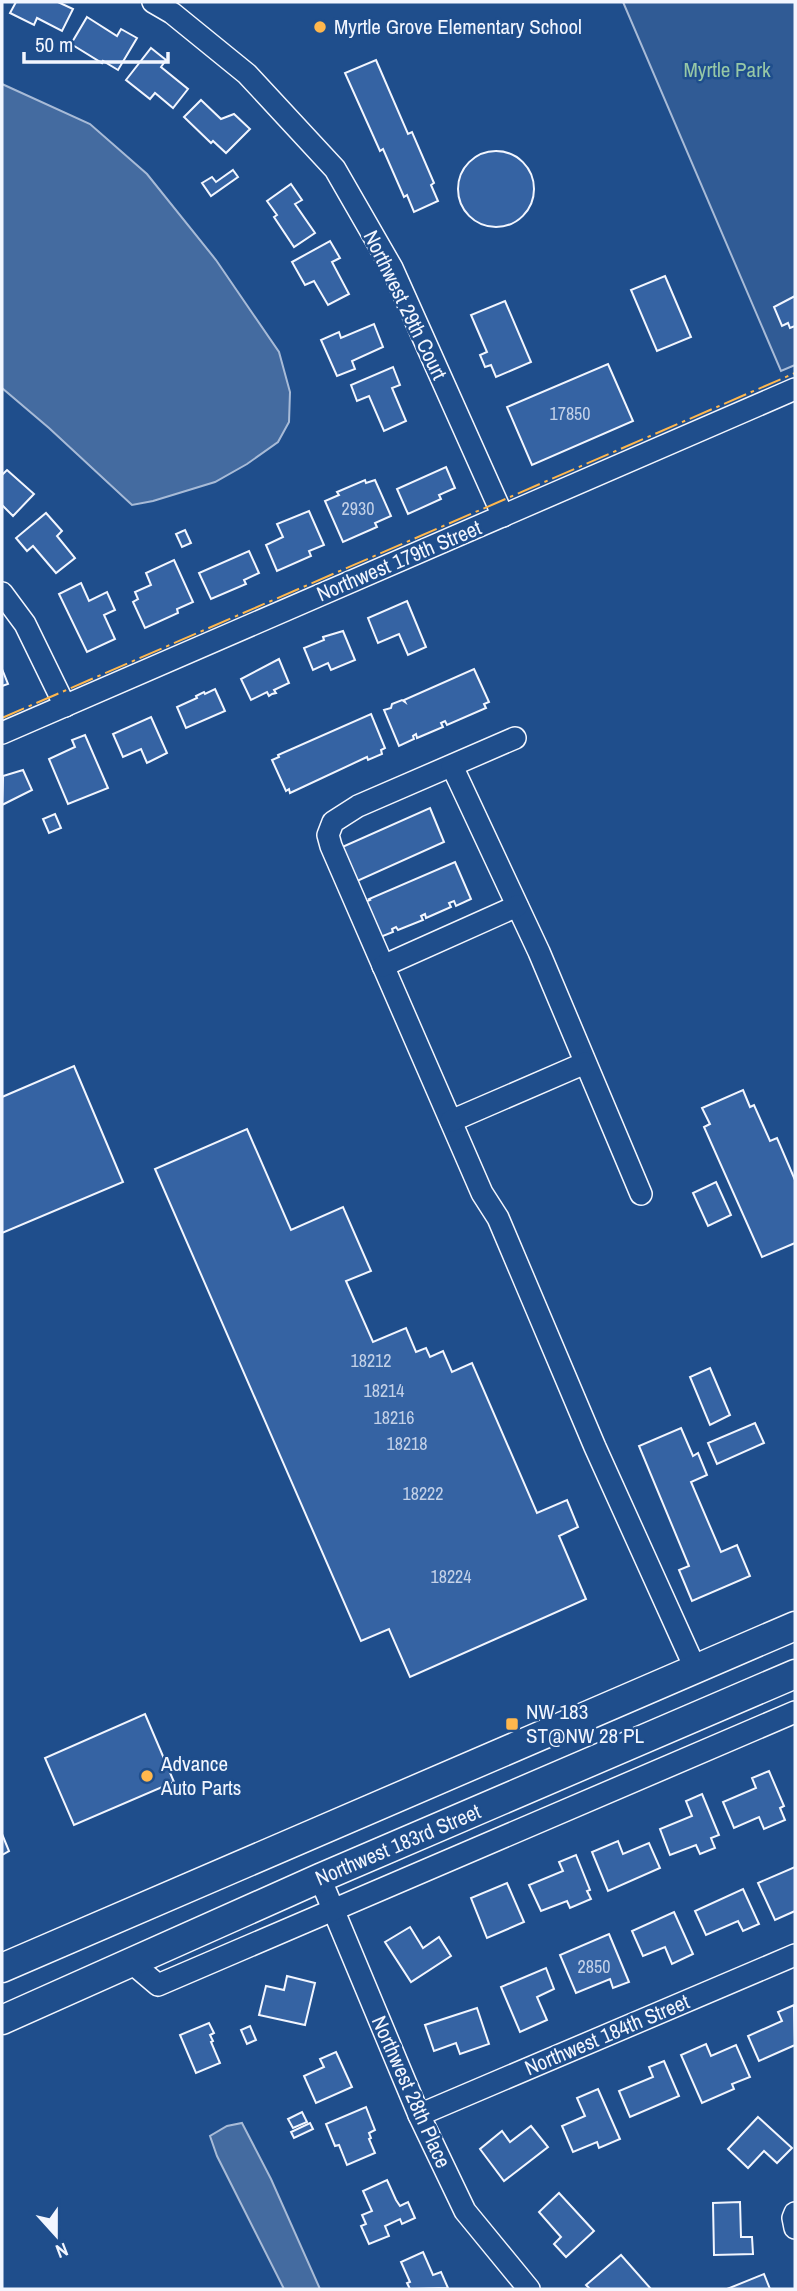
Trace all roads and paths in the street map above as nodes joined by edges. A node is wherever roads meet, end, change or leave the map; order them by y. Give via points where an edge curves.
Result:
1 (153, 2) edge
2 (795, 388) edge
3 (503, 516) junction
4 (2, 593) edge
5 (65, 706) junction
6 (2, 733) edge
7 (515, 738) dead end
8 (452, 766) junction
9 (517, 906) junction
10 (383, 966) junction
11 (584, 1063) junction
12 (451, 1121) junction
13 (641, 1194) dead end
14 (795, 1626) edge
15 (695, 1668) junction
16 (795, 1674) edge
17 (795, 1712) edge
18 (401, 1797) junction
19 (388, 1850) junction
20 (320, 1878) junction
21 (334, 1911) junction
22 (795, 1955) edge
23 (132, 1963) junction
24 (2, 1968) edge
25 (2, 2020) edge
26 (419, 2115) junction
27 (529, 2289) edge

1 - 3 street, Northwest 29th Court via 247,74 335,169 393,268
2 - 3 street, Northwest 179th Street
3 - 5 street, Northwest 179th Street
4 - 5 street via 25,624
5 - 6 street, Northwest 179th Street
7 - 8 street
8 - 9 street
8 - 10 street via 358,806 333,822 328,835
9 - 10 street
9 - 11 street
10 - 12 street
11 - 12 street
11 - 13 street
12 - 15 street
14 - 15 main road, Northwest 183rd Street
15 - 18 main road, Northwest 183rd Street
16 - 19 main road, Northwest 183rd Street
17 - 21 street
18 - 19 main road via 406,1814
18 - 24 main road, Northwest 183rd Street
19 - 20 main road, Northwest 183rd Street
20 - 21 street, Northwest 28th Place
20 - 23 main road, Northwest 183rd Street
21 - 23 street via 158,1985
21 - 26 street, Northwest 28th Place
22 - 26 street, Northwest 184th Street
23 - 25 main road, Northwest 183rd Street
26 - 27 street, Northwest 28th Place via 465,2211

